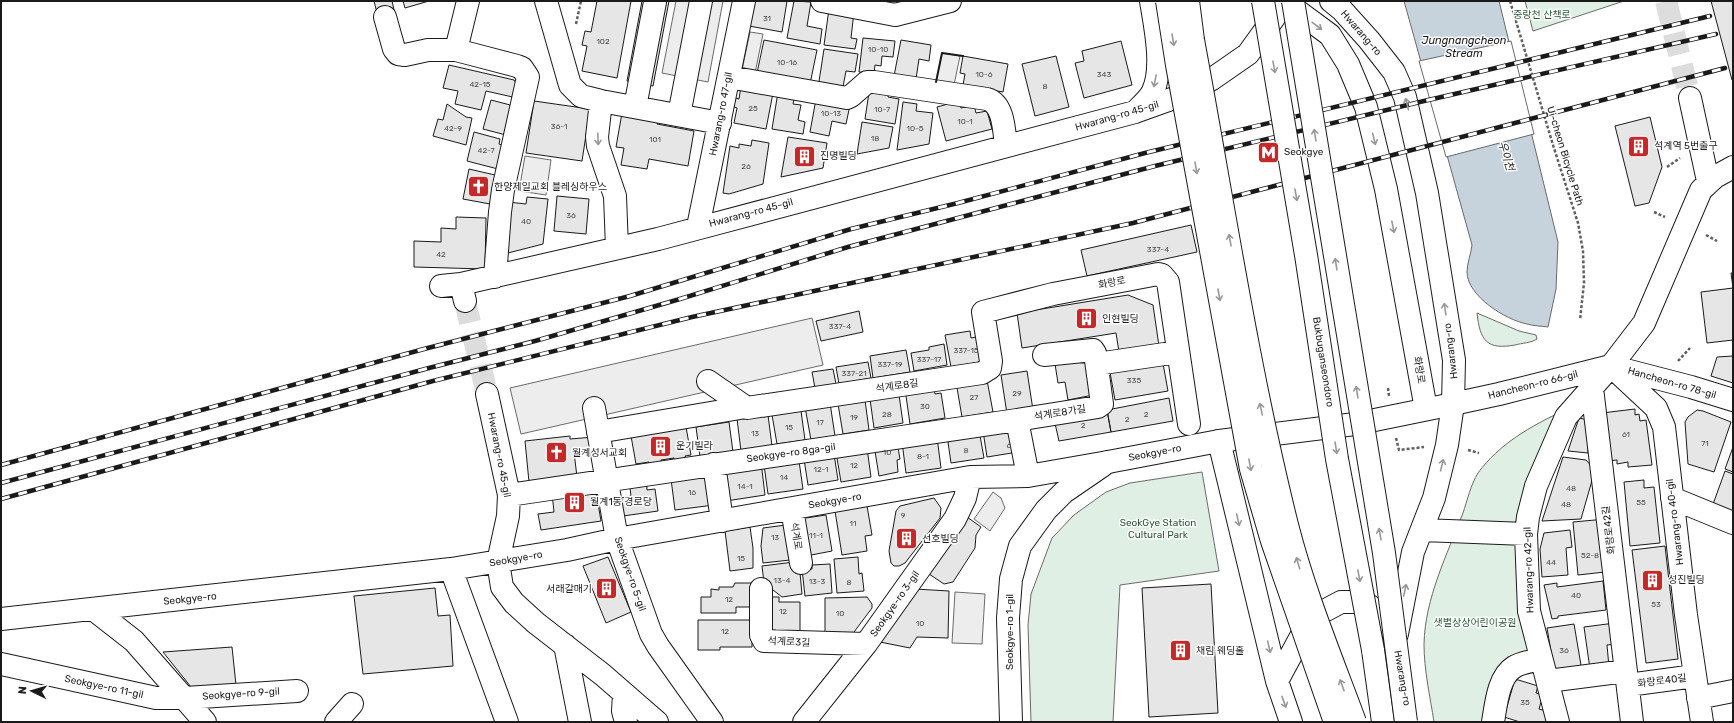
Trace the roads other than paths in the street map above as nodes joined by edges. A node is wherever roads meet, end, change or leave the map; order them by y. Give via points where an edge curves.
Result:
1 (468, 1) edge
2 (546, 1) edge
3 (701, 1) edge
4 (744, 1) edge
5 (824, 1) edge
6 (950, 1) edge
7 (1151, 1) edge
8 (1167, 1) edge
9 (1188, 1) edge
10 (1263, 1) edge
11 (1287, 1) edge
12 (1331, 1) edge
13 (655, 2) dead end
14 (385, 17) dead end
15 (456, 50) junction
16 (729, 77) junction
17 (1690, 98) tunnel mouth
18 (601, 101) junction
19 (635, 107) junction
20 (1135, 112) junction
21 (680, 115) junction
22 (720, 123) junction
23 (1006, 146) junction
24 (1733, 167) edge
25 (1708, 181) junction
26 (698, 227) junction
27 (617, 248) junction
28 (495, 277) junction
29 (456, 290) dead end
30 (983, 312) joint
31 (1178, 352) junction
32 (1044, 356) dead end
33 (1097, 364) junction
34 (1611, 366) junction
35 (708, 382) dead end
36 (1592, 388) junction
37 (487, 394) tunnel mouth
38 (1733, 400) edge
39 (1453, 404) junction
40 (746, 407) junction
41 (594, 408) dead end
42 (1426, 409) junction
43 (1017, 420) junction
44 (1189, 424) dead end
45 (598, 432) junction
46 (1219, 441) junction
47 (1108, 462) junction
48 (714, 464) junction
49 (1028, 476) junction
50 (970, 477) junction
51 (607, 480) junction
52 (509, 495) junction
53 (1672, 498) junction
54 (792, 509) junction
55 (722, 521) junction
56 (1733, 522) edge
57 (1422, 530) junction
58 (1526, 534) junction
59 (617, 540) junction
60 (498, 562) junction
61 (801, 563) dead end
62 (451, 569) junction
63 (761, 590) dead end
64 (93, 609) junction
65 (1, 619) edge
66 (1395, 642) junction
67 (866, 644) junction
68 (565, 645) junction
69 (1542, 659) junction
70 (1, 664) edge
71 (1695, 676) junction
72 (1627, 678) junction
73 (1277, 681) junction
74 (1548, 681) junction
75 (297, 691) dead end
76 (1733, 691) edge
77 (624, 694) junction
78 (185, 698) junction
79 (1698, 698) junction
80 (352, 704) dead end
81 (205, 722) edge
82 (336, 722) edge
83 (507, 722) edge
84 (580, 722) edge
85 (626, 722) edge
86 (657, 722) edge
87 (712, 722) edge
88 (804, 722) edge
89 (1011, 722) edge
90 (1291, 722) edge
91 (1335, 722) edge
92 (1355, 722) edge
93 (1383, 722) edge
94 (1408, 722) edge
95 (1493, 722) edge
96 (1558, 722) edge
97 (1632, 722) edge
98 (1702, 722) edge

1 - 15 main road
2 - 18 main road via 570,85 581,96
3 - 21 main road
4 - 16 main road, Hwarang-ro 47-gil
5 - 6 main road via 895,15
7 -> 20 main road via 1158,69 1153,91
8 -> 91 main road, bridge via 1251,469 1272,541
92 -> 9 main road, bridge via 1299,567 1288,526 1258,395
10 -> 93 main road, Bukbuganseondoro, bridge via 1337,459 1373,650
11 - 20 main road, Hwarang-ro 45-gil via 1248,54 1212,79 1177,97
11 -> 42 main road, 화랑로 via 1330,35 1348,64 1366,107 1386,189
94 -> 11 main road, bridge via 1384,553
39 -> 12 main road, Hwarang-ro via 1454,360 1426,194 1405,97 1394,72 1378,51
13 - 19 main road
14 - 15 main road via 394,49 398,54
15 - 28 main road via 517,66 528,76 503,190
16 - 22 main road, Hwarang-ro 47-gil
16 - 23 main road via 847,98 867,82 874,82 992,100 999,109
17 - 25 main road
18 - 19 main road
18 -> 27 main road via 597,137 615,196
19 - 21 main road
20 - 23 main road, Hwarang-ro 45-gil
21 - 22 main road
22 - 26 main road, Hwarang-ro 47-gil
23 - 26 main road, Hwarang-ro 45-gil
24 - 25 main road
25 - 34 main road via 1696,200 1644,322
26 - 27 main road, Hwarang-ro 45-gil
27 - 28 main road, Hwarang-ro 45-gil
28 - 29 main road, Hwarang-ro 45-gil
30 - 31 main road, 화랑로 via 1053,294 1162,274 1168,282
30 - 40 main road, 석계로8길 via 991,360 990,368 982,374
31 - 33 main road
31 - 44 main road, 화랑로
32 - 33 main road via 1091,349 1095,353
33 - 43 main road, 석계로8가길 via 1102,404 1098,407
34 - 36 main road, Hwarang-ro 42-gil
34 - 38 main road, Hancheon-ro 78-gil
34 - 39 main road, Hancheon-ro 66-gil
34 - 53 main road, Hwarang-ro 40-gil via 1650,401 1661,418
35 - 40 main road
36 - 58 main road, Hwarang-ro 42-gil via 1572,409 1562,426 1534,493
36 - 72 main road, 화랑로42길
37 - 52 main road, Hwarang-ro 45-gil
39 - 42 main road, Hancheon-ro 66-gil
57 -> 39 main road, Hwarang-ro via 1434,498 1447,445
40 - 45 main road, 석계로8길
41 - 45 main road, Seokgye-ro 5-gil
42 - 46 main road, Hancheon-ro 66-gil via 1355,424
43 - 48 main road, Seokgye-ro 8ga-gil
43 - 49 main road
45 - 51 main road, Seokgye-ro 5-gil
46 - 47 main road, Seokgye-ro
46 -> 73 main road
47 - 49 main road, Seokgye-ro
47 - 89 main road, Seokgye-ro 1-gil via 1064,492 1046,510 1020,546 1011,579 1008,618
48 - 51 main road, Seokgye-ro 8ga-gil
48 - 55 main road
49 - 50 main road, Seokgye-ro
50 - 54 main road, Seokgye-ro
50 - 67 main road, Seokgye-ro 3-gil via 965,498 955,519
51 - 52 main road, Seokgye-ro 8ga-gil
51 - 59 main road, Seokgye-ro 5-gil
52 - 60 main road, Hwarang-ro 45-gil via 508,516
53 - 56 main road
53 - 71 main road, Hwarang-ro 40-gil
54 - 55 main road, Seokgye-ro
54 - 61 main road, 석계로
55 - 59 main road, Seokgye-ro
57 - 58 main road
66 -> 57 main road, Hwarang-ro via 1413,552
58 - 69 main road, Hwarang-ro 42-gil via 1529,611
59 - 60 main road, Seokgye-ro
59 - 87 main road, Seokgye-ro 5-gil via 651,634
60 - 62 main road, Seokgye-ro
60 - 68 main road via 502,587 514,603
62 - 64 main road, Seokgye-ro
62 - 83 main road
63 - 67 main road, 석계로3길 via 761,635 764,641
64 - 65 main road, Seokgye-ro
64 - 78 main road, Seokgye-ro 9-gil via 134,641
66 - 73 main road via 1390,620 1364,602 1341,602 1311,618
66 - 94 main road, Hwarang-ro
67 - 88 main road, Seokgye-ro 3-gil
68 - 77 main road
68 - 84 main road
69 - 74 main road, Hwarang-ro 42-gil
69 - 95 main road via 1515,666 1505,677
70 - 78 main road, Seokgye-ro 11-gil via 156,698
71 - 72 main road, 화랑로40길
71 - 79 main road, Hwarang-ro 40-gil
72 - 74 main road
72 - 97 main road, 화랑로42길
73 -> 90 main road
74 - 96 main road, Hwarang-ro 42-gil
75 - 78 main road, Seokgye-ro 9-gil
76 - 79 main road
77 - 85 main road via 623,712
77 - 86 main road
78 - 81 main road, Seokgye-ro 9-gil
79 - 98 main road, Hwarang-ro 40-gil
80 - 82 main road

